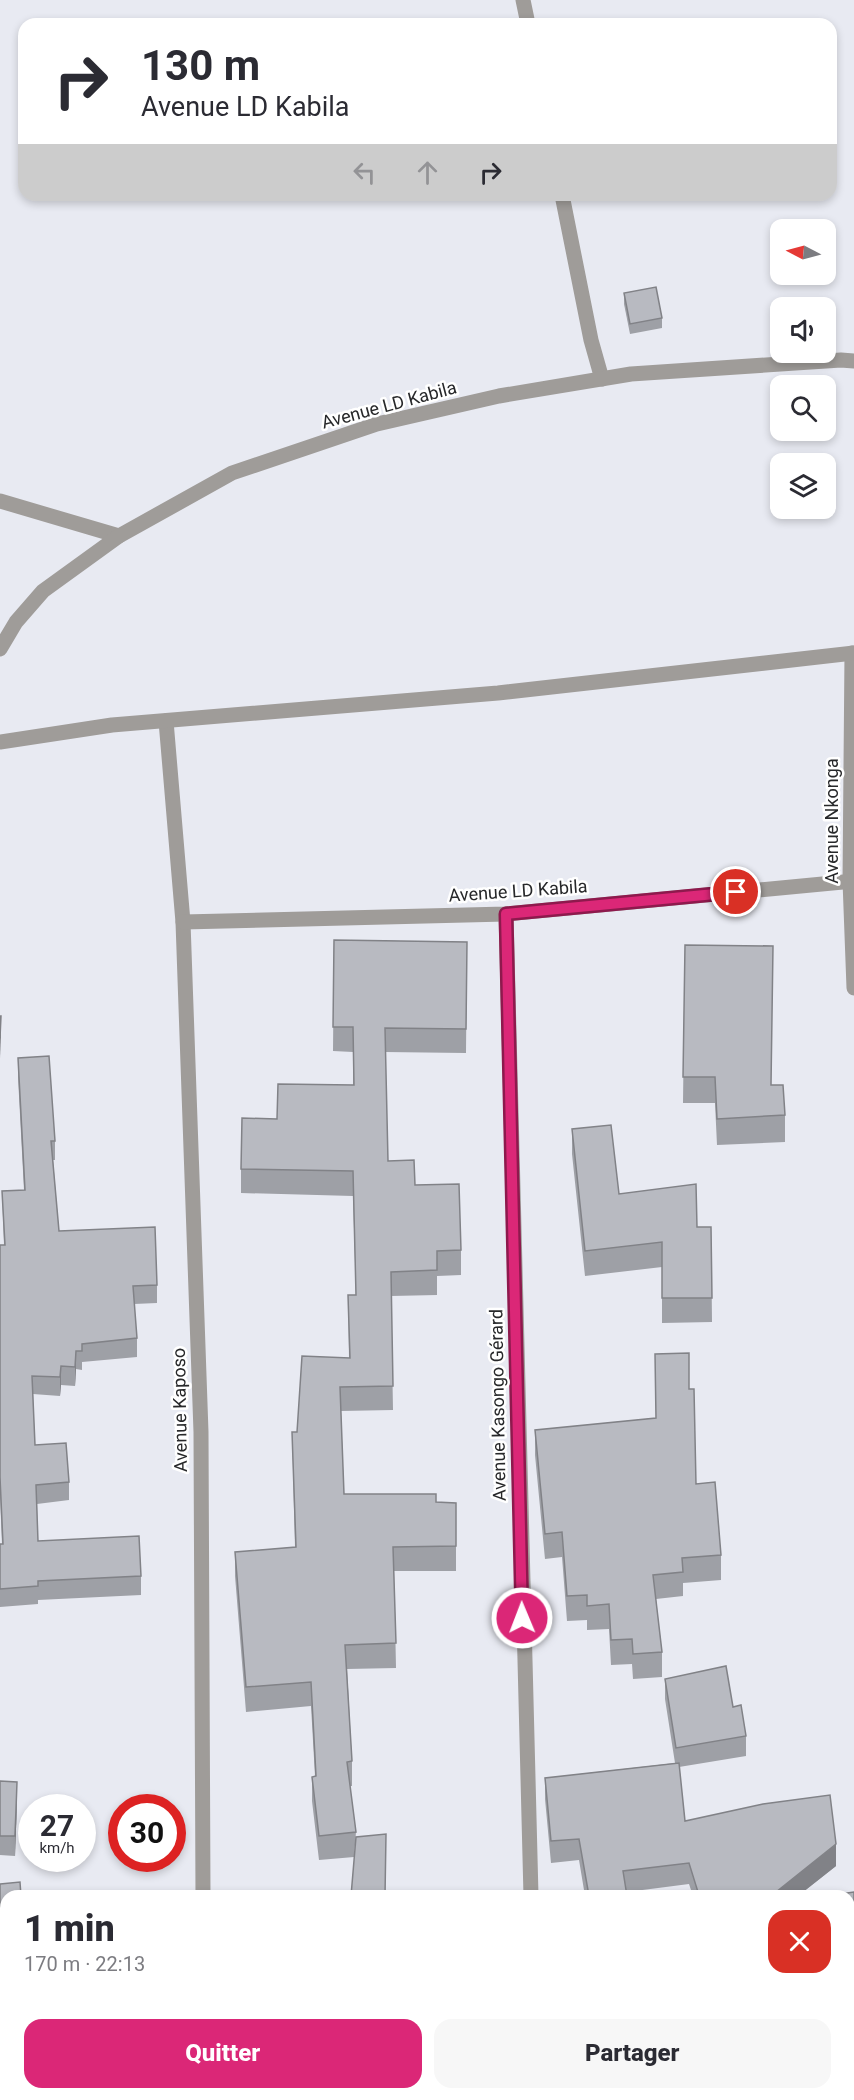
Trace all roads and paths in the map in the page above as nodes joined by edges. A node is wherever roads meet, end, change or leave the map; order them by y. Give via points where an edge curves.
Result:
1 (523, 0) edge
2 (527, 18) edge
3 (563, 201) edge
4 (854, 361) edge
5 (602, 379) junction
6 (0, 501) edge
7 (119, 536) junction
8 (0, 649) edge
9 (853, 653) edge
10 (165, 721) junction
11 (0, 742) edge
12 (852, 881) edge
13 (506, 914) junction
14 (183, 922) junction
15 (854, 988) edge
16 (203, 1890) edge
17 (531, 1890) edge

1 - 2 street
3 - 5 street
4 - 5 street, Avenue LD Kabila via 642,373
5 - 7 street, Avenue LD Kabila via 500,396 377,424 232,473
6 - 7 street
7 - 8 street, Avenue LD Kabila via 43,591 16,622
9 - 10 street via 498,693
9 - 12 street, Avenue Nkonga
10 - 11 street
10 - 14 street, Avenue Kaposo
12 - 13 street, Avenue LD Kabila
12 - 15 street, Avenue Nkonga
13 - 14 street, Avenue LD Kabila
13 - 17 street, Avenue Kasongo Gérard
14 - 16 street, Avenue Kaposo via 201,1432

